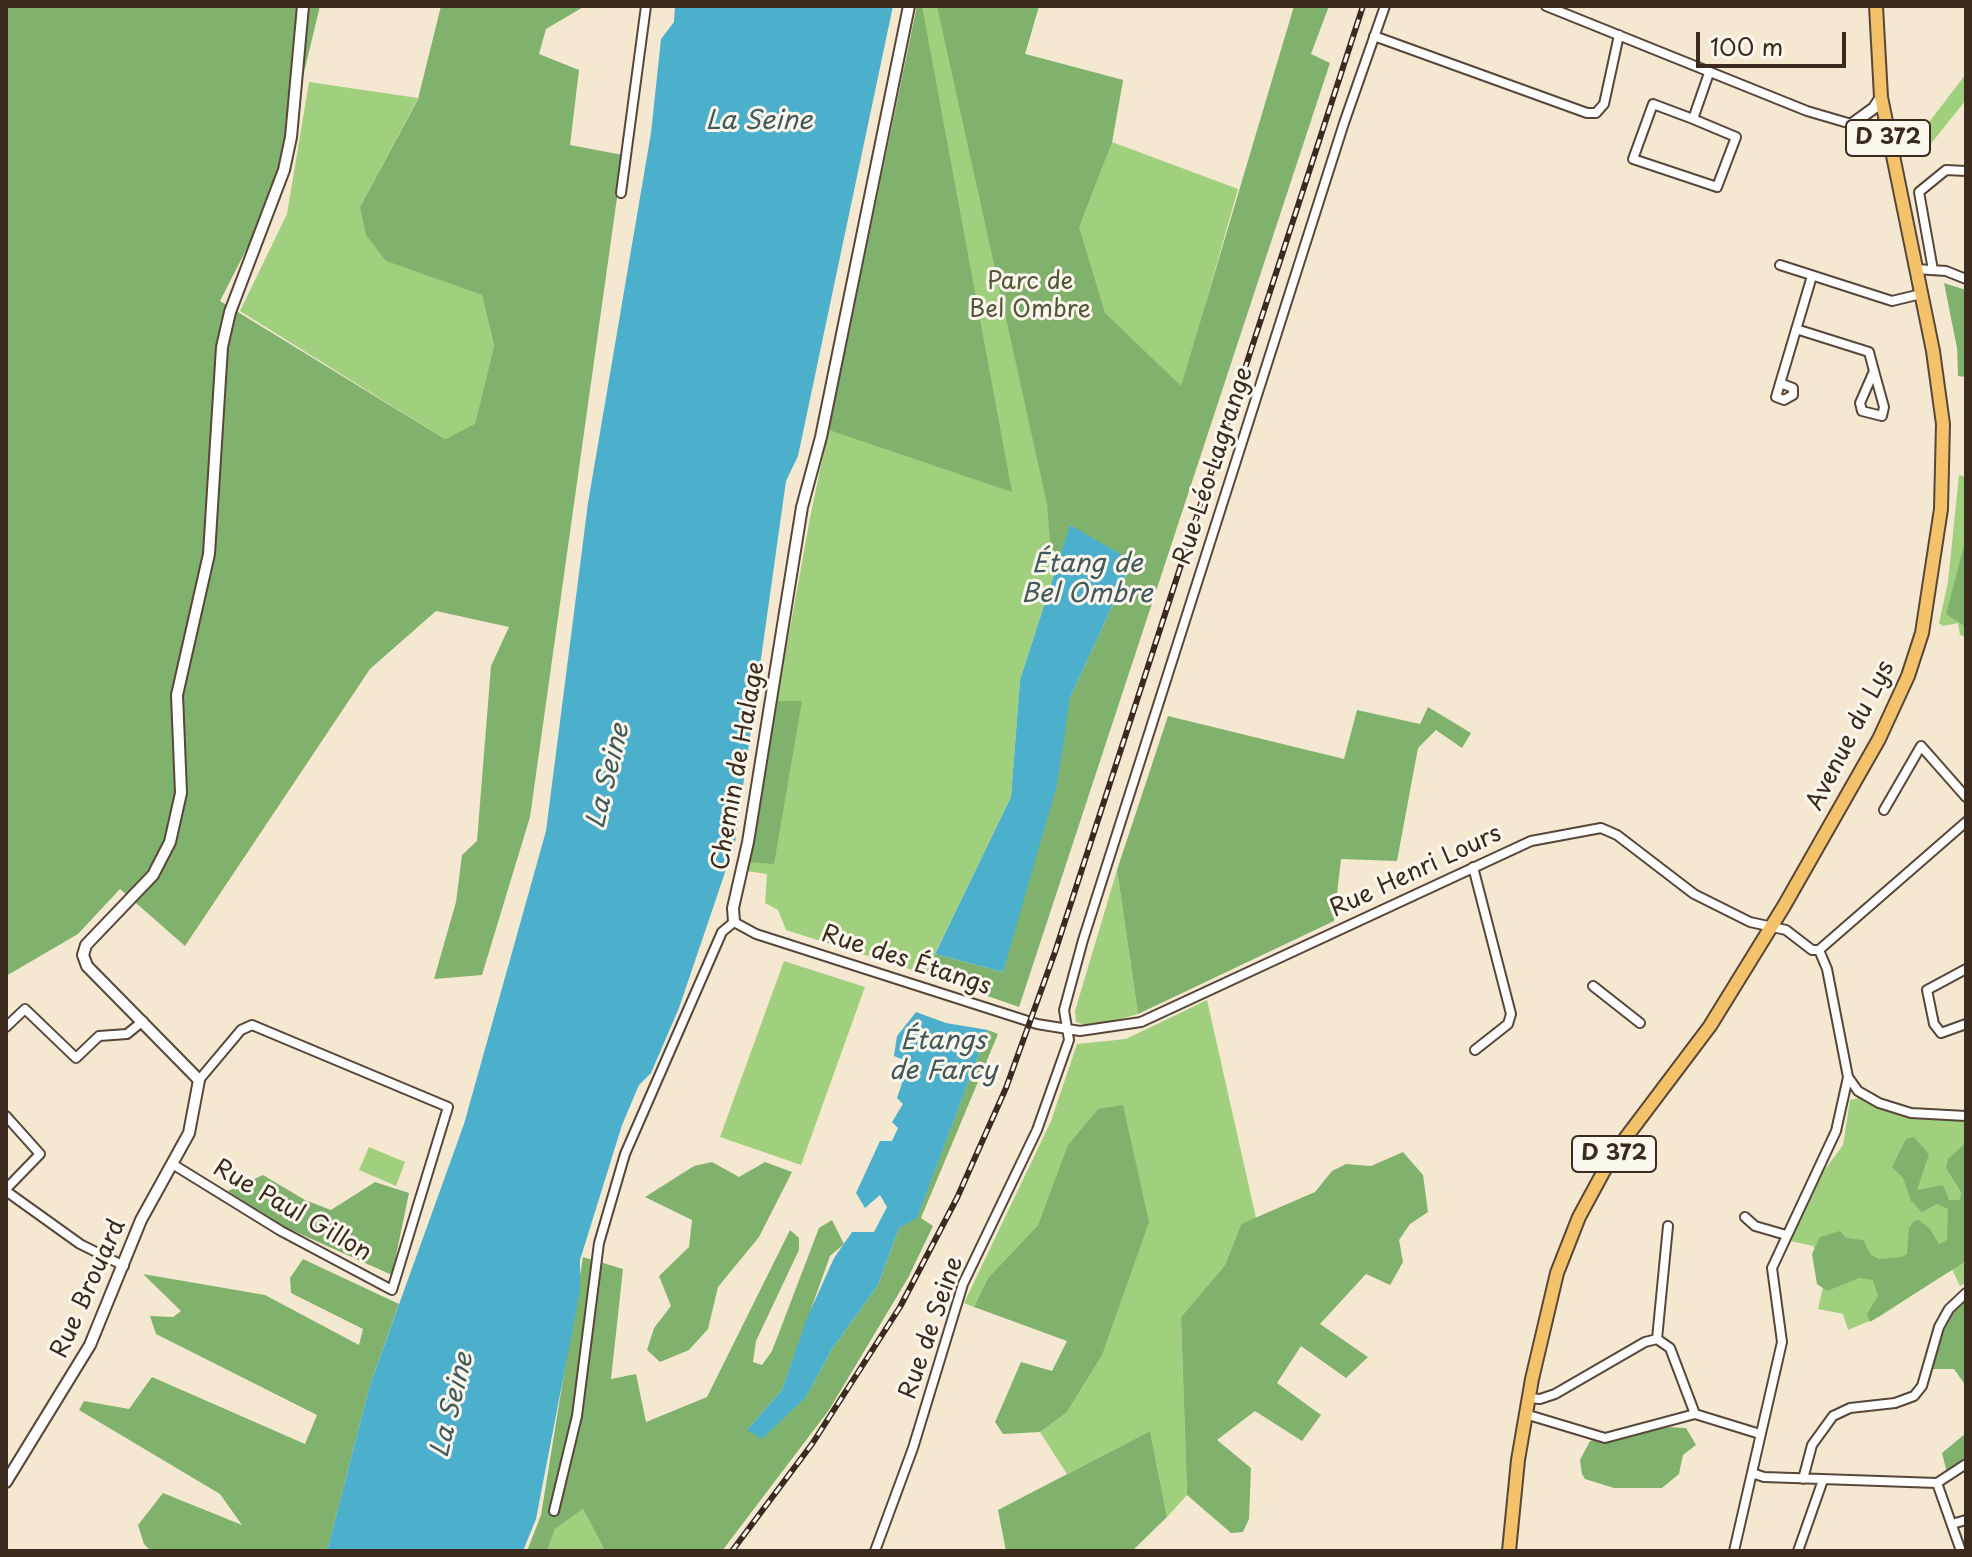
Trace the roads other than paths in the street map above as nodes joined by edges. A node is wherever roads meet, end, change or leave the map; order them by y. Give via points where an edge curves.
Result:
1 (303, 6) edge
2 (646, 6) edge
3 (909, 6) edge
4 (1385, 6) edge
5 (1546, 6) edge
6 (1876, 6) edge
7 (1619, 35) junction
8 (1374, 36) junction
9 (1709, 73) junction
10 (1881, 97) junction
11 (1693, 119) junction
12 (1852, 124) junction
13 (1888, 136) junction
14 (1906, 140) dead end
15 (1966, 171) edge
16 (621, 193) dead end
17 (1780, 265) dead end
18 (1916, 269) junction
19 (1933, 270) junction
20 (1812, 276) junction
21 (1966, 279) edge
22 (1921, 294) junction
23 (1796, 329) junction
24 (1874, 371) junction
25 (1780, 383) dead end
26 (1966, 797) edge
27 (1884, 810) dead end
28 (1966, 822) edge
29 (1473, 867) junction
30 (734, 922) junction
31 (1771, 926) junction
32 (1819, 950) junction
33 (1966, 969) edge
34 (1593, 986) dead end
35 (143, 1021) junction
36 (1640, 1023) dead end
37 (1966, 1024) edge
38 (6, 1027) edge
39 (1068, 1032) junction
40 (1475, 1050) dead end
41 (1848, 1077) junction
42 (199, 1080) junction
43 (1858, 1091) junction
44 (1846, 1094) junction
45 (6, 1116) edge
46 (1966, 1116) edge
47 (174, 1165) junction
48 (6, 1190) edge
49 (1745, 1217) dead end
50 (1668, 1226) dead end
51 (1786, 1235) junction
52 (124, 1266) junction
53 (1966, 1293) edge
54 (1657, 1339) junction
55 (1528, 1398) junction
56 (1525, 1414) junction
57 (1695, 1414) junction
58 (1760, 1434) junction
59 (1966, 1464) edge
60 (1752, 1473) junction
61 (1803, 1479) junction
62 (1823, 1480) junction
63 (6, 1482) edge
64 (1937, 1483) junction
65 (554, 1511) dead end
66 (1966, 1520) edge
67 (1952, 1524) junction
68 (875, 1551) edge
69 (1509, 1551) edge
70 (1734, 1551) edge
71 (1798, 1551) edge
72 (1961, 1551) edge

1 - 35 street via 284,170 230,312 222,347 209,554 177,695 181,793 170,842 153,875 86,945 83,955 87,966
2 - 16 street
3 - 30 street, Chemin de Halage via 802,507
4 - 8 street, Rue Léo Lagrange
5 - 7 street
6 - 10 main road, D 372
7 - 8 street via 1604,104 1596,113
7 - 9 street
8 - 39 street, Rue Léo Lagrange via 1083,940 1064,1010
9 - 11 street
9 - 12 street
10 - 12 street
10 - 13 main road, D 372
11 - 11 street via 1653,104 1633,159 1717,187 1736,137
12 - 13 street
13 - 14 street
13 - 18 main road, D 372
15 - 19 street via 1946,170 1919,192
17 - 20 street
18 - 19 street
18 - 22 main road, Avenue du Lys / D 372
19 - 21 street
20 - 22 street via 1892,301
20 - 23 street
22 - 31 main road, Avenue du Lys / D 372 via 1939,383 1943,450 1937,553 1922,633 1879,739
23 - 24 street via 1869,352
23 - 25 street
24 - 24 street via 1884,407 1882,416 1862,411 1860,403
26 - 27 street via 1921,746
28 - 32 street
29 - 31 street, Rue Henri Lours via 1531,841 1601,828 1694,894 1750,922
29 - 39 street, Rue Henri Lours via 1141,1022
29 - 40 street via 1511,1014 1508,1024
30 - 39 street, Rue des Étangs via 756,934
30 - 65 street, Chemin de Halage via 722,932 625,1154 599,1243 577,1416
31 - 32 street, Rue Henri Lours
31 - 55 main road, D 372 via 1719,1012 1626,1137 1585,1205 1557,1273
32 - 41 street
33 - 37 street via 1927,990 1941,1033
34 - 36 street
35 - 38 street via 127,1034 99,1036 76,1058 25,1009
35 - 42 street
39 - 68 street, Rue de Seine via 1037,1130 963,1284
41 - 43 street
41 - 44 street
42 - 47 street via 189,1133
42 - 47 street, Rue Paul Gillon via 241,1030 252,1025 448,1107 392,1290 281,1231
43 - 44 street
43 - 46 street via 1911,1113
44 - 51 street via 1836,1131
45 - 48 street via 40,1154
47 - 52 street, Rue Brouard via 156,1192
48 - 52 street via 80,1244
49 - 51 street via 1755,1226
50 - 54 street
51 - 58 street via 1772,1268 1782,1342
52 - 63 street, Rue Brouard via 90,1345
53 - 61 street via 1939,1327 1922,1386 1914,1396 1833,1416 1812,1445
54 - 55 street via 1555,1394
54 - 57 street via 1670,1348
55 - 56 main road, D 372
56 - 57 street via 1605,1438
56 - 69 main road, D 372
57 - 58 street
58 - 60 street
59 - 64 street
60 - 61 street
60 - 70 street
61 - 62 street
62 - 64 street
62 - 71 street
64 - 67 street
66 - 67 street
67 - 72 street

